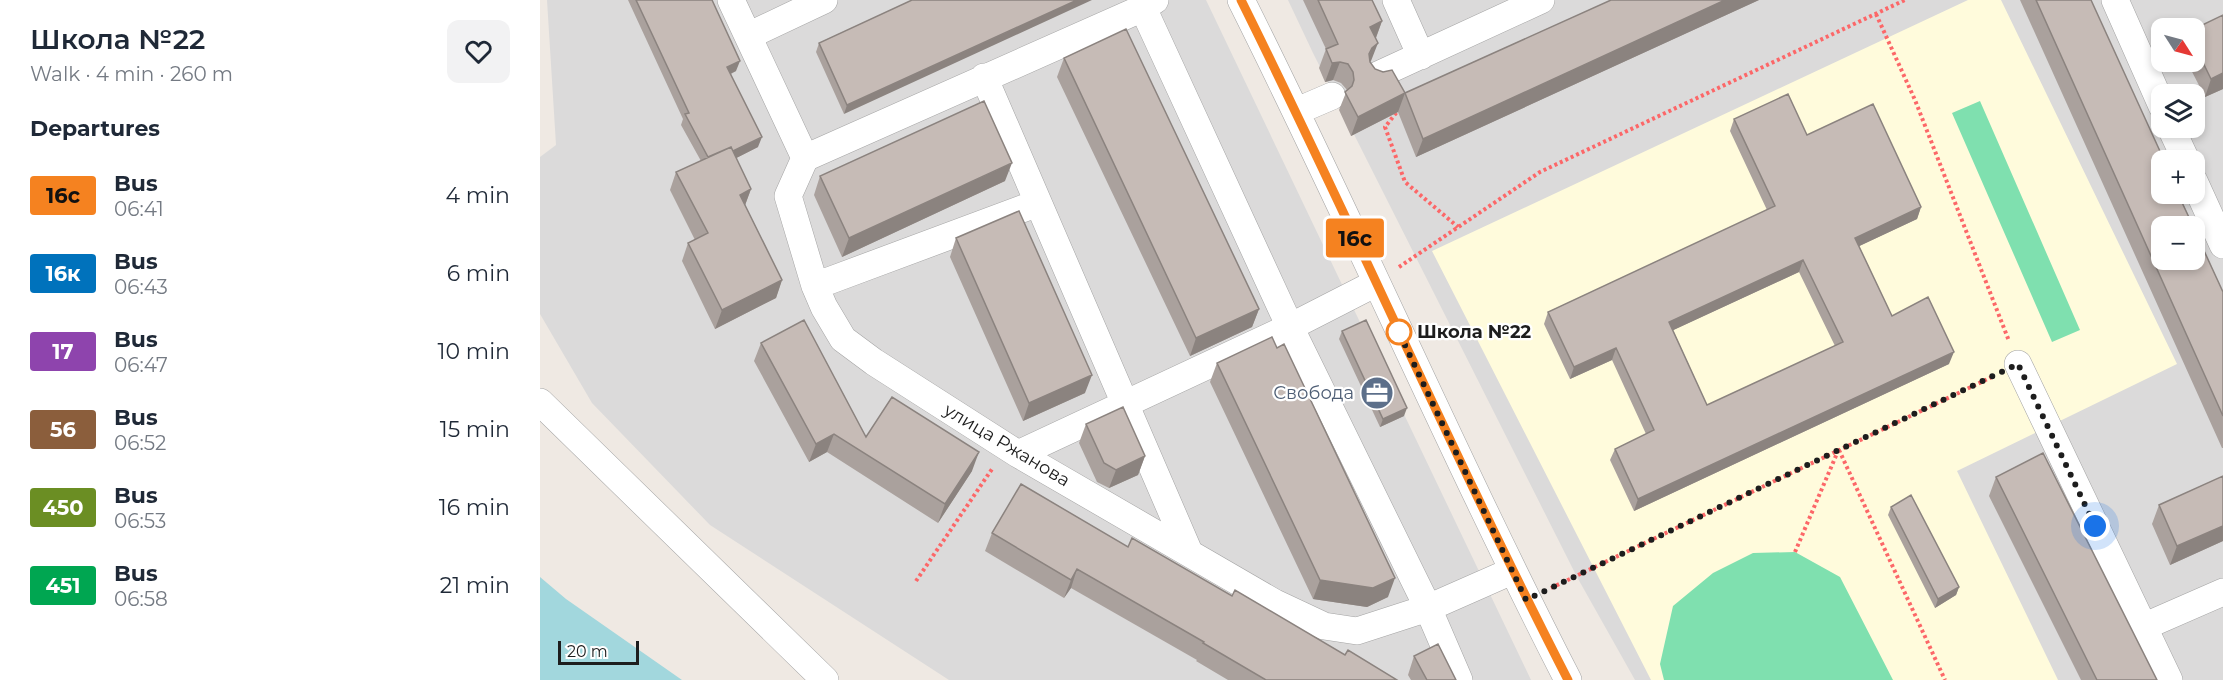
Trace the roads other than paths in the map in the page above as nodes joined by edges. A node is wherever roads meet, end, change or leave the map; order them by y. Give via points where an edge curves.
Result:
1 (731, 0) edge
2 (824, 0) edge
3 (1241, 0) edge
4 (1396, 0) edge
5 (1541, 0) edge
6 (2115, 0) edge
7 (1149, 4) edge
8 (748, 36) junction
9 (1421, 56) junction
10 (1378, 75) edge
11 (984, 77) junction
12 (2152, 84) edge
13 (1332, 96) dead end
14 (1297, 111) junction
15 (805, 158) junction
16 (1038, 202) junction
17 (2204, 204) edge
18 (2223, 245) edge
19 (1376, 283) junction
20 (816, 286) junction
21 (1290, 327) junction
22 (2018, 364) road end
23 (540, 402) edge
24 (1124, 403) junction
25 (1007, 459) junction
26 (1189, 552) junction
27 (1512, 571) junction
28 (2223, 592) edge
29 (1428, 608) junction
30 (2143, 627) junction
31 (825, 680) edge
32 (1459, 680) edge
33 (1568, 680) edge
34 (2169, 680) edge

1 - 8 street
2 - 8 street
3 - 14 street
4 - 9 street
5 - 9 street
6 - 12 street
7 - 11 street
7 - 21 street
8 - 15 street
9 - 10 street
11 - 15 street
11 - 16 street
13 - 14 street
14 - 19 street
15 - 20 street, улица Ржанова via 788,196
16 - 20 street
16 - 24 street
17 - 18 street
19 - 21 street
19 - 27 street
20 - 25 street, улица Ржанова via 843,339
21 - 24 street
21 - 29 street
22 - 30 street
23 - 31 street
24 - 25 street
24 - 26 street
25 - 26 street, улица Ржанова
26 - 29 street, улица Ржанова via 1275,603 1324,626 1357,632
27 - 29 street, улица Ржанова
27 - 33 street
28 - 30 street
29 - 32 street
30 - 34 street

